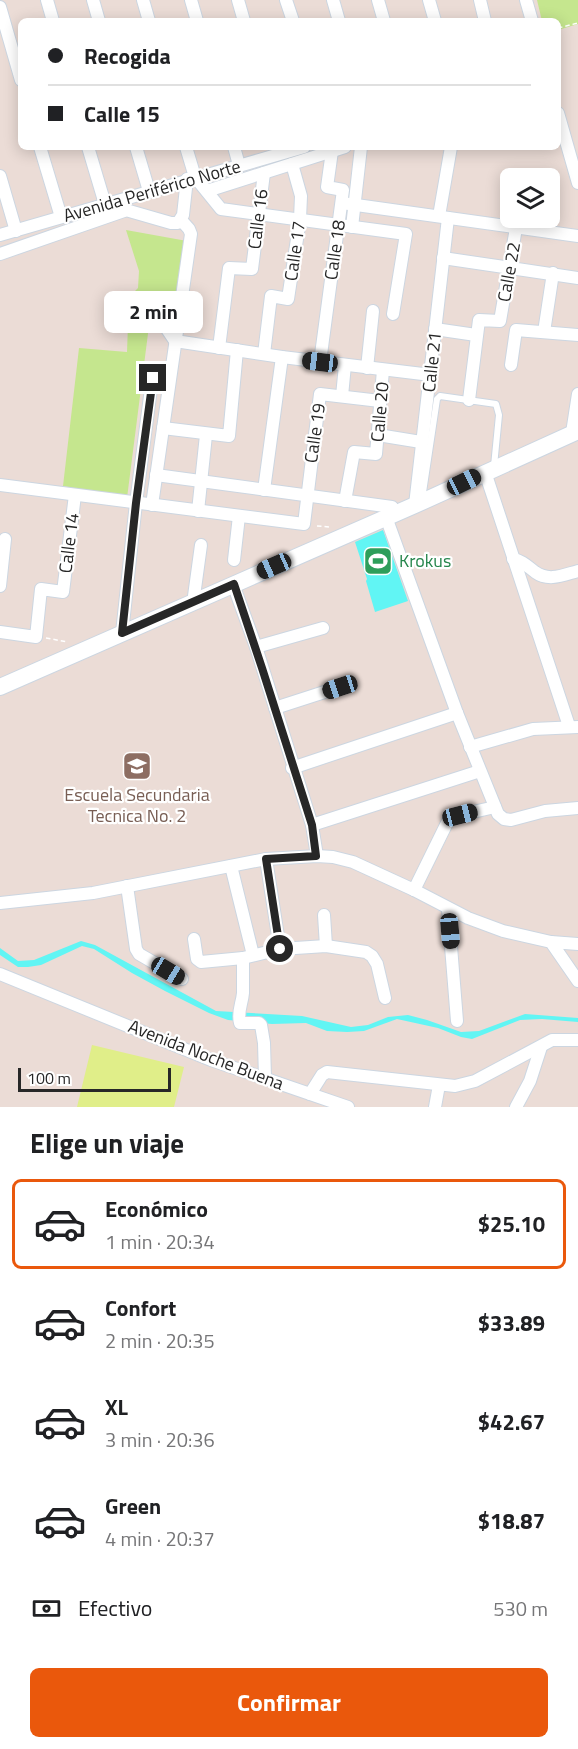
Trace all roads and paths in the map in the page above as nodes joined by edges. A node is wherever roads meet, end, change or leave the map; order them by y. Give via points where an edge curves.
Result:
1 (47, 0) edge
2 (93, 0) edge
3 (143, 0) edge
4 (191, 0) edge
5 (238, 0) edge
6 (286, 0) edge
7 (333, 0) edge
8 (378, 0) edge
9 (429, 0) edge
10 (480, 0) edge
11 (526, 0) edge
12 (0, 7) edge
13 (52, 18) edge
14 (98, 18) edge
15 (148, 18) edge
16 (196, 18) edge
17 (243, 18) edge
18 (292, 18) edge
19 (338, 18) edge
20 (383, 18) edge
21 (434, 18) edge
22 (484, 18) edge
23 (531, 18) edge
24 (578, 23) edge
25 (561, 27) edge
26 (18, 70) edge
27 (561, 124) edge
28 (41, 150) edge
29 (89, 150) edge
30 (137, 150) edge
31 (186, 150) edge
32 (235, 150) edge
33 (280, 150) edge
34 (335, 150) edge
35 (360, 150) edge
36 (451, 150) edge
37 (332, 151) junction
38 (292, 164) junction
39 (239, 165) junction
40 (264, 173) junction
41 (0, 176) edge
42 (191, 178) junction
43 (578, 183) edge
44 (149, 191) junction
45 (207, 191) junction
46 (348, 203) junction
47 (105, 204) junction
48 (124, 211) junction
49 (260, 214) junction
50 (61, 217) junction
51 (444, 217) junction
52 (300, 219) junction
53 (181, 220) junction
54 (339, 225) junction
55 (500, 226) edge
56 (352, 227) junction
57 (516, 228) joint
58 (16, 231) junction
59 (0, 235) edge
60 (578, 236) edge
61 (0, 254) edge
62 (443, 258) junction
63 (510, 268) junction
64 (553, 273) junction
65 (578, 278) edge
66 (146, 298) dead end
67 (373, 311) dead end
68 (393, 314) dead end
69 (435, 329) junction
70 (544, 332) junction
71 (476, 335) junction
72 (578, 335) edge
73 (174, 341) junction
74 (219, 348) junction
75 (237, 350) junction
76 (264, 354) junction
77 (282, 357) junction
78 (320, 362) junction
79 (345, 365) junction
80 (511, 365) dead end
81 (368, 368) junction
82 (383, 370) junction
83 (431, 375) junction
84 (170, 376) junction
85 (578, 394) edge
86 (342, 396) junction
87 (469, 400) junction
88 (381, 401) junction
89 (163, 429) junction
90 (575, 432) edge
91 (206, 435) junction
92 (378, 435) junction
93 (422, 442) junction
94 (489, 470) junction
95 (156, 475) junction
96 (201, 482) junction
97 (0, 485) edge
98 (264, 490) junction
99 (75, 495) junction
100 (307, 496) junction
101 (345, 501) junction
102 (136, 503) junction
103 (418, 504) junction
104 (152, 505) junction
105 (198, 511) junction
106 (389, 512) junction
107 (239, 516) junction
108 (5, 539) dead end
109 (201, 544) dead end
110 (513, 559) junction
111 (234, 560) dead end
112 (578, 571) edge
113 (234, 584) junction
114 (0, 586) edge
115 (194, 596) dead end
116 (323, 628) dead end
117 (0, 632) edge
118 (122, 633) junction
119 (36, 637) junction
120 (75, 643) dead end
121 (256, 647) junction
122 (0, 687) edge
123 (340, 687) dead end
124 (275, 708) junction
125 (457, 713) junction
126 (574, 726) edge
127 (471, 747) junction
128 (292, 768) junction
129 (480, 771) junction
130 (495, 807) junction
131 (578, 808) edge
132 (312, 825) junction
133 (316, 856) junction
134 (266, 859) junction
135 (231, 866) junction
136 (127, 886) junction
137 (414, 890) junction
138 (0, 903) edge
139 (447, 909) junction
140 (324, 915) dead end
141 (194, 939) dead end
142 (551, 942) junction
143 (578, 944) edge
144 (326, 946) junction
145 (280, 949) junction
146 (248, 956) junction
147 (0, 974) edge
148 (182, 979) dead end
149 (578, 981) edge
150 (386, 998) dead end
151 (458, 1021) dead end
152 (578, 1040) edge
153 (541, 1047) junction
154 (265, 1078) junction
155 (439, 1085) junction
156 (310, 1094) junction
157 (348, 1107) edge
158 (435, 1107) edge
159 (516, 1107) edge

1 - 13 street
2 - 14 street
3 - 15 street
4 - 16 street
5 - 17 street
6 - 18 street
7 - 19 street
8 - 20 street
9 - 21 street
10 - 22 street
11 - 23 street
12 - 26 street
24 - 25 path
27 - 43 street
28 - 50 street
29 - 47 street
30 - 44 street
31 - 42 street
32 - 39 street
33 - 39 street, Avenida Periférico Norte
34 - 37 street
35 - 46 street
36 - 51 street, Calle 21
37 - 38 street
37 - 46 street, Calle 18 via 327,187 343,190
38 - 40 street
38 - 52 street, Calle 17 via 301,196
39 - 42 street, Avenida Periférico Norte
40 - 45 street
40 - 49 street, Calle 16
41 - 58 street
42 - 44 street, Avenida Periférico Norte
42 - 45 street
42 - 53 street
44 - 47 street, Avenida Periférico Norte
45 - 49 street via 221,209
46 - 51 street
46 - 54 street, Calle 18
46 - 56 street
47 - 48 street
47 - 50 street, Avenida Periférico Norte
48 - 53 street via 171,223
48 - 61 street
49 - 52 street
49 - 74 street, Calle 16 via 252,269 229,268
50 - 58 street, Avenida Periférico Norte
51 - 55 street
51 - 62 street, Calle 21
52 - 54 street
52 - 76 street, Calle 17 via 288,299 271,296
53 - 73 street via 191,234
54 - 56 street
54 - 78 street, Calle 18
56 - 68 street via 406,234
57 - 60 street
57 - 63 street, Calle 22
58 - 59 street, Avenida Periférico Norte
62 - 63 street
62 - 69 street, Calle 21
63 - 64 street
63 - 71 street, Calle 22 via 500,321 479,320
64 - 65 street
64 - 70 street
66 - 73 street
67 - 81 street, Calle 20
69 - 71 street
69 - 83 street, Calle 21
70 - 72 street
70 - 80 street via 516,330
71 - 87 street
73 - 74 street
73 - 84 street
74 - 75 street
75 - 76 street
75 - 91 street via 230,436
76 - 77 street
77 - 78 street
77 - 98 street
78 - 79 street
79 - 81 street
79 - 86 street, Calle 19
81 - 82 street
82 - 83 street
82 - 88 street, Calle 20
83 - 93 street, Calle 21
84 - 89 street
84 - 102 street via 153,378
85 - 90 street
86 - 88 street
86 - 100 street, Calle 19 via 320,394
87 - 94 lane via 493,403 498,408
87 - 103 lane via 440,396 437,399
88 - 92 street, Calle 20
89 - 91 street
89 - 95 street
90 - 94 street
91 - 96 street
92 - 93 street
92 - 101 street, Calle 20 via 376,454 354,452
93 - 103 street, Calle 21
94 - 103 street
94 - 110 street
95 - 96 street
95 - 104 street
96 - 98 street
96 - 105 street
97 - 99 street
98 - 100 street
99 - 102 street
99 - 119 street, Calle 14 via 63,592 41,589
100 - 101 street
100 - 107 street, Calle 19 via 304,524
101 - 106 street
102 - 104 street
102 - 118 street
103 - 106 street
104 - 105 street
105 - 107 street
106 - 113 street
106 - 125 street
107 - 111 street
108 - 114 street
109 - 115 street
110 - 112 street via 544,577
110 - 126 street
113 - 118 street
113 - 121 street
116 - 121 street
117 - 119 street
118 - 122 street
119 - 120 path
121 - 124 street
123 - 124 street
124 - 128 street
125 - 127 street
125 - 128 street
126 - 127 street via 533,729
127 - 129 street
128 - 132 street
129 - 130 street
129 - 132 street
130 - 131 street via 504,819 512,820
130 - 137 street via 448,821
132 - 133 street
133 - 134 street
133 - 137 street via 353,862
134 - 135 street
134 - 145 street
135 - 136 street
135 - 146 street
136 - 138 street
136 - 148 street via 136,949
137 - 139 street
139 - 142 street via 503,931
139 - 151 street
140 - 144 street
141 - 146 street via 201,962
142 - 143 street
142 - 149 street
144 - 145 street
144 - 150 street via 372,956
145 - 146 street
146 - 154 street via 240,1023 261,1025
147 - 154 street, Avenida Noche Buena
152 - 153 street via 552,1040
153 - 155 street via 475,1081
153 - 159 street
154 - 156 street, Avenida Noche Buena
155 - 156 street via 327,1072
155 - 158 street
156 - 157 street, Avenida Noche Buena

